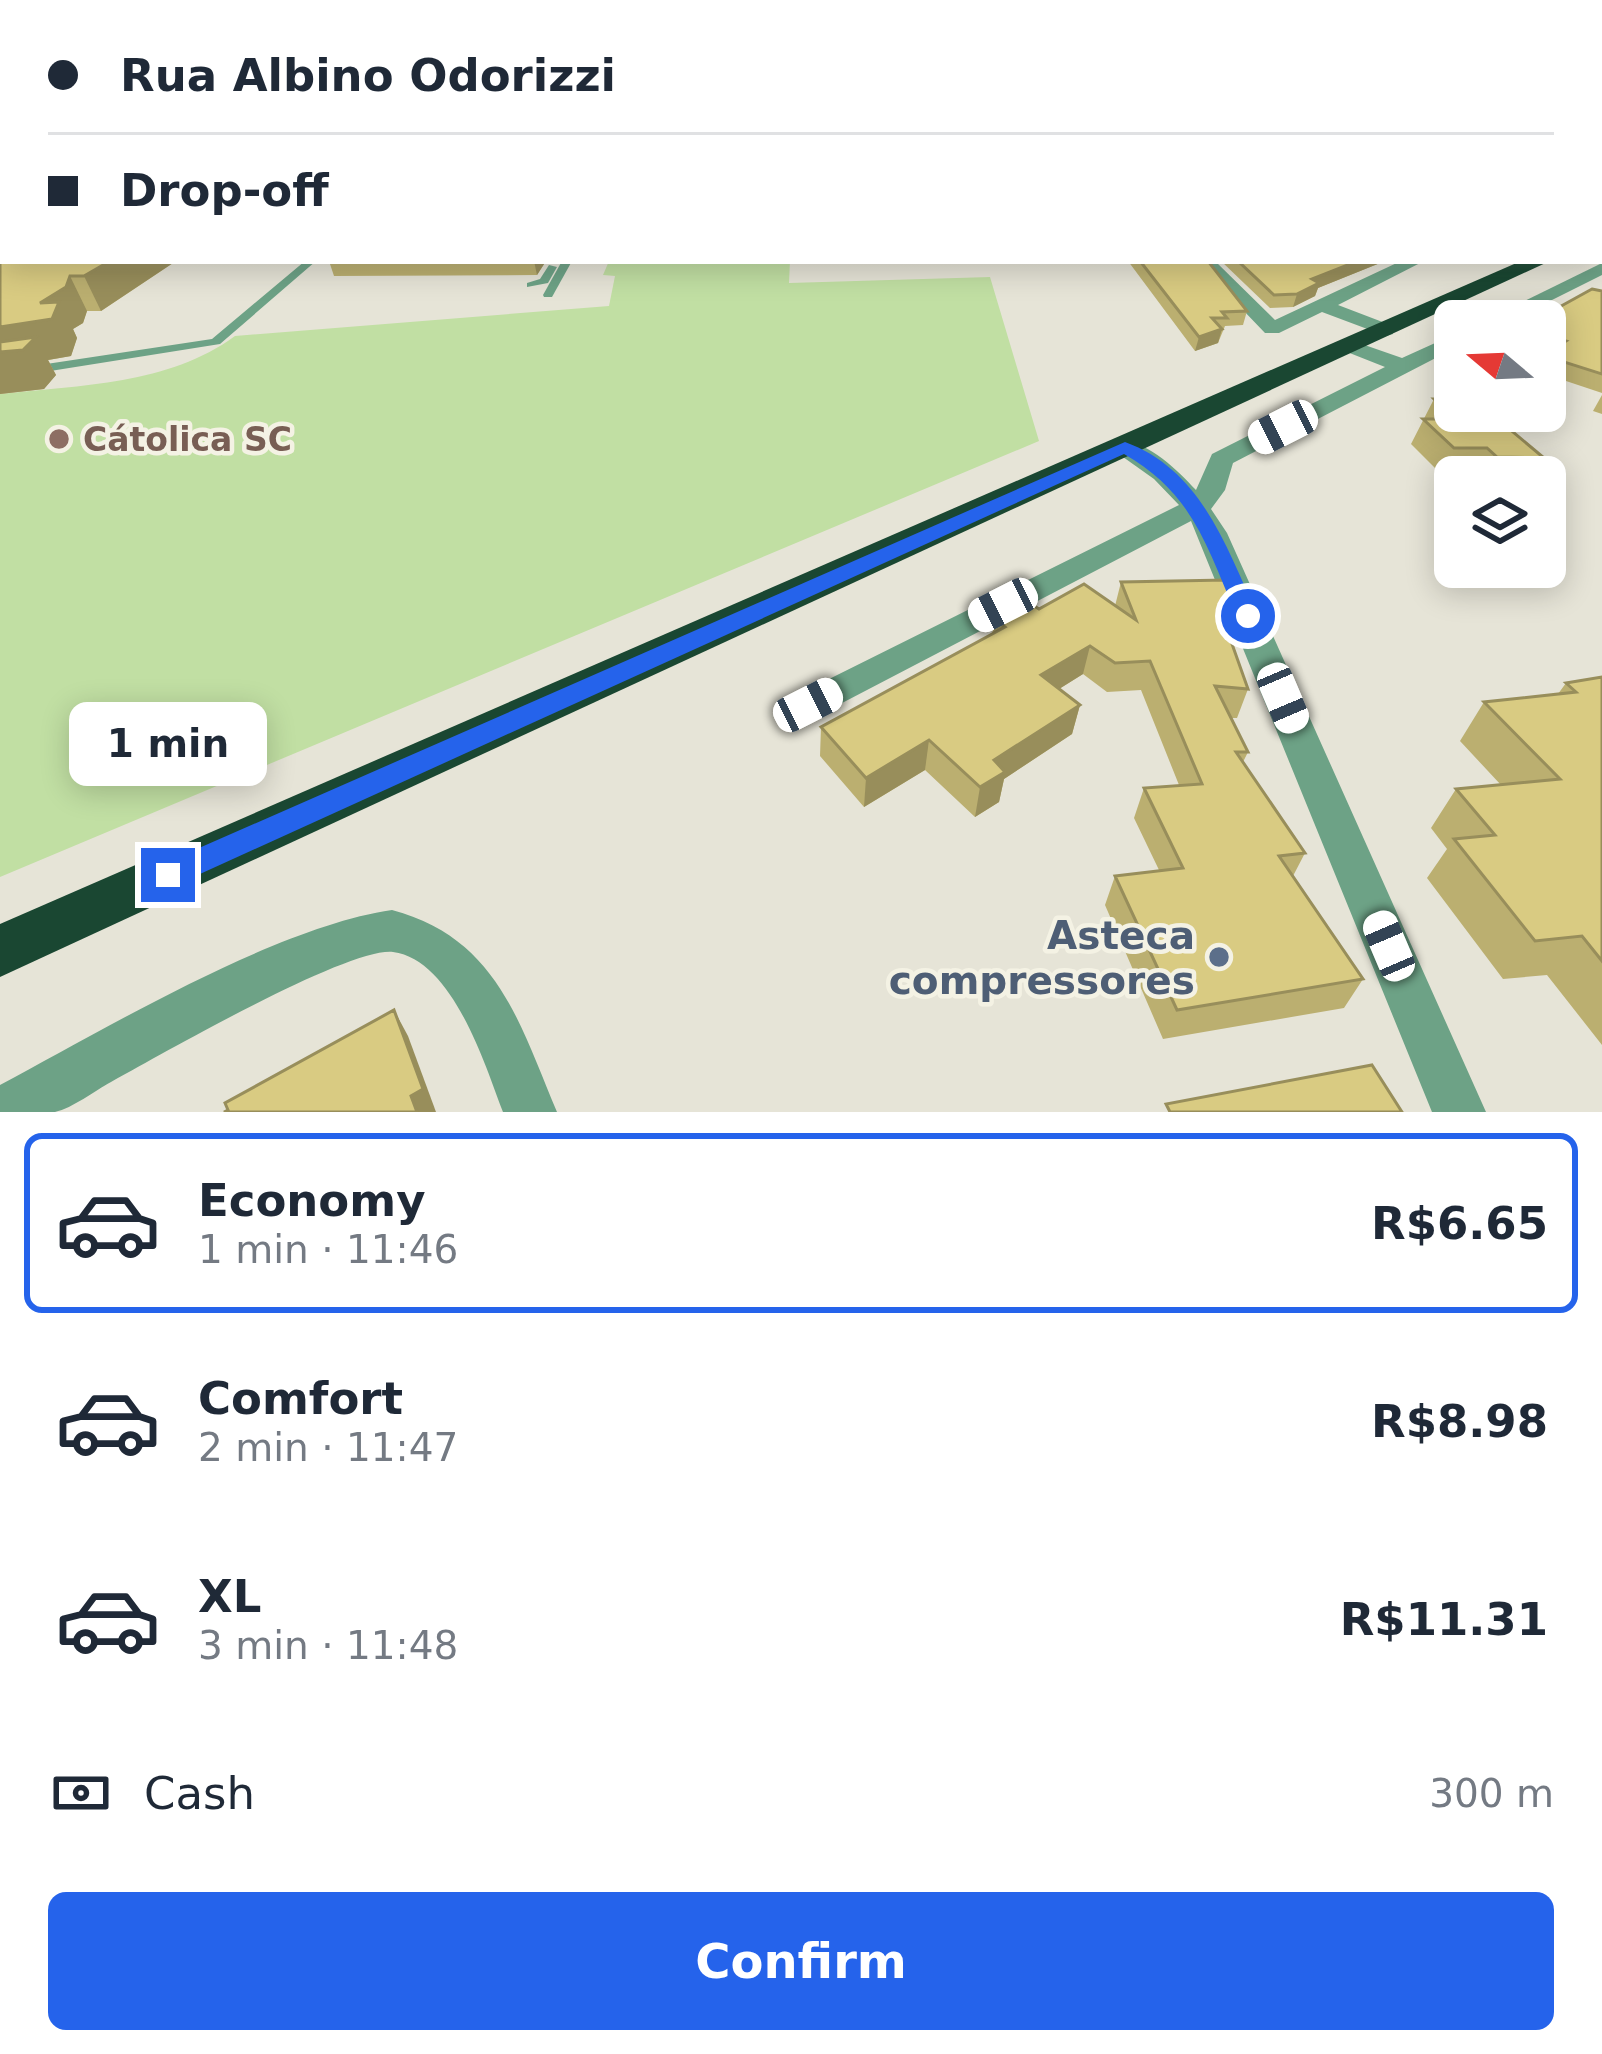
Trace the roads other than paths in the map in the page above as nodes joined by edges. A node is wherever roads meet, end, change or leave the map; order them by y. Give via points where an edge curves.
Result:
1 (307, 264) edge
2 (554, 264) edge
3 (565, 264) edge
4 (1208, 264) edge
5 (1408, 264) edge
6 (1527, 264) edge
7 (1602, 268) edge
8 (1571, 284) junction
9 (531, 286) dead end
10 (548, 295) dead end
11 (1538, 300) edge
12 (1602, 301) edge
13 (1326, 307) junction
14 (1386, 330) junction
15 (1349, 346) junction
16 (1434, 350) edge
17 (1402, 366) junction
18 (0, 375) edge
19 (1125, 447) junction
20 (1198, 506) junction
21 (808, 705) dead end
22 (0, 951) edge
23 (3, 1112) edge
24 (530, 1112) edge
25 (1460, 1112) edge

1 - 18 lane via 216,342
2 - 9 lane
3 - 10 lane
4 - 13 street via 1272,329
5 - 13 street
6 - 14 highway
7 - 8 street
8 - 11 street
8 - 12 street
13 - 14 street
14 - 15 highway
15 - 17 street
15 - 19 highway
16 - 17 street
17 - 20 street via 1221,459
19 - 20 street via 1166,471
19 - 22 highway
20 - 21 street
20 - 25 street
23 - 24 street via 335,945 390,930 436,950 472,982

